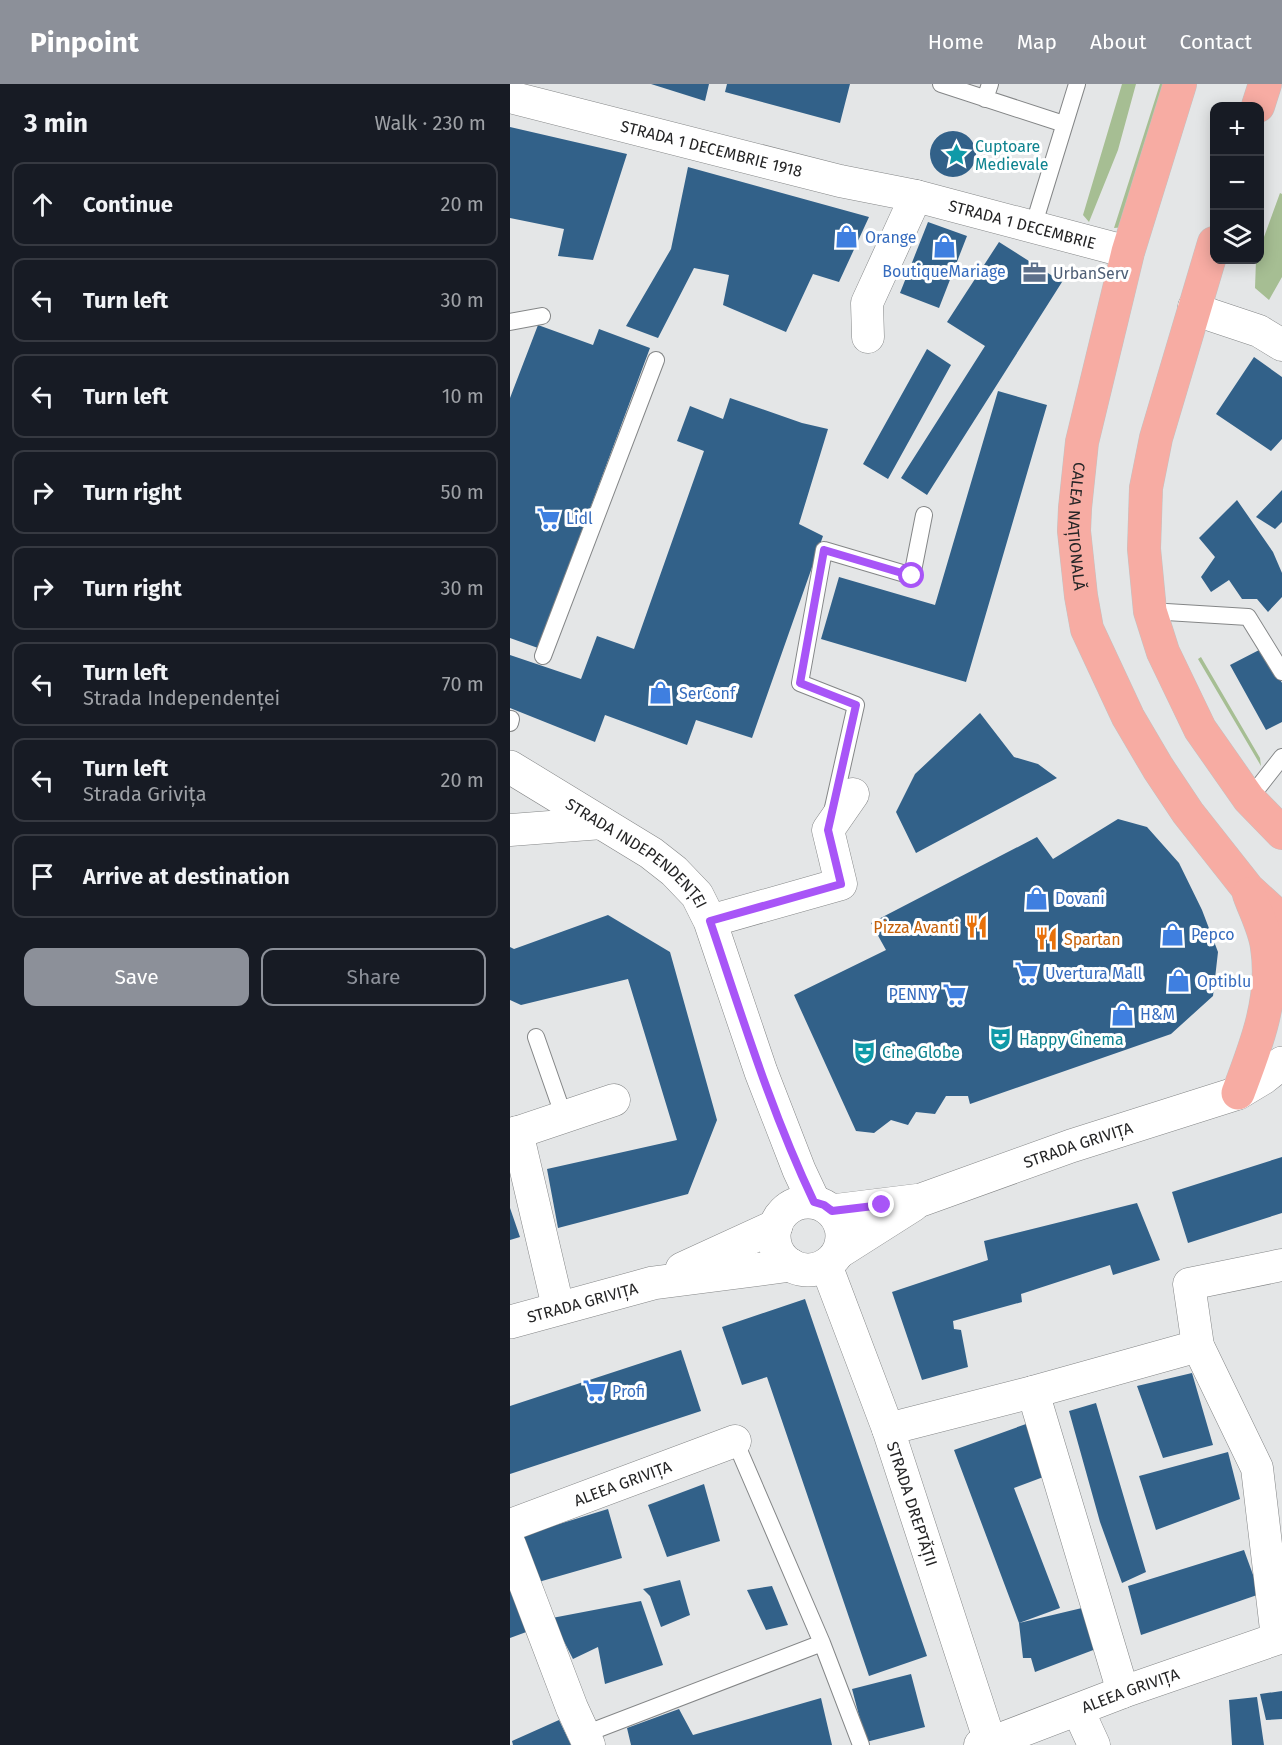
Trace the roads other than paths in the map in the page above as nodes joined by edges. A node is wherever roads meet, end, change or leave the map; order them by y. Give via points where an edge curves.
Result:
1 (940, 84) edge
2 (1077, 84) edge
3 (1180, 84) edge
4 (1265, 84) edge
5 (987, 91) edge
6 (510, 97) edge
7 (1259, 102) edge
8 (1064, 124) junction
9 (916, 196) junction
10 (1033, 227) junction
11 (1128, 252) junction
12 (1210, 258) edge
13 (1194, 307) junction
14 (542, 316) dead end
15 (510, 322) edge
16 (868, 337) dead end
17 (1282, 345) edge
18 (656, 360) dead end
19 (924, 515) dead end
20 (1150, 610) junction
21 (543, 656) dead end
22 (1282, 672) edge
23 (1282, 757) edge
24 (510, 767) edge
25 (853, 794) dead end
26 (1249, 799) junction
27 (602, 823) junction
28 (510, 830) edge
29 (828, 830) junction
30 (1282, 833) edge
31 (1248, 889) junction
32 (1282, 920) edge
33 (710, 921) junction
34 (536, 1037) dead end
35 (1282, 1063) edge
36 (1238, 1093) junction
37 (1282, 1095) edge
38 (614, 1100) dead end
39 (564, 1117) junction
40 (514, 1133) edge
41 (921, 1200) junction
42 (802, 1213) junction
43 (832, 1258) junction
44 (791, 1265) junction
45 (1282, 1265) edge
46 (653, 1283) junction
47 (558, 1307) junction
48 (510, 1322) edge
49 (1198, 1346) junction
50 (1033, 1392) junction
51 (888, 1429) junction
52 (735, 1441) joint
53 (510, 1526) edge
54 (510, 1545) edge
55 (1280, 1637) edge
56 (822, 1643) junction
57 (1124, 1692) junction
58 (1078, 1710) junction
59 (587, 1739) edge
60 (987, 1744) edge
61 (861, 1745) edge
62 (1094, 1745) edge

1 - 5 lane
2 - 8 lane
3 - 11 main road, CALEA NAȚIONALĂ
4 - 7 main road
5 - 8 lane
6 - 9 street, STRADA 1 DECEMBRIE 1918 via 840,181
8 - 10 lane
9 - 10 street, STRADA 1 DECEMBRIE
9 - 16 street via 867,303
10 - 11 street, STRADA 1 DECEMBRIE
11 - 31 main road, CALEA NAȚIONALĂ via 1082,442 1074,531 1083,607 1087,628 1123,707 1158,768
12 - 13 main road
13 - 17 street via 1258,331
13 - 20 main road via 1156,438 1146,488 1144,549
14 - 15 lane
18 - 21 lane
19 - 29 lane via 912,576 824,550 800,683 856,705
20 - 22 lane via 1248,617
20 - 26 main road via 1163,652 1200,729
23 - 26 lane
24 - 27 main road, STRADA INDEPENDENȚEI
25 - 29 street
26 - 30 main road
27 - 28 street
27 - 33 main road, STRADA INDEPENDENȚEI via 674,870 697,895
29 - 33 street via 841,884
31 - 32 main road, CALEA NAȚIONALĂ
31 - 36 main road via 1267,945 1270,978 1265,1012
33 - 42 main road, STRADA INDEPENDENȚEI via 799,1170
34 - 39 lane
35 - 36 main road, STRADA GRIVIȚA
36 - 37 main road, STRADA GRIVIȚA
36 - 41 main road, STRADA GRIVIȚA via 1071,1146
38 - 39 street
39 - 40 street
40 - 47 street
41 - 42 main road, STRADA GRIVIȚA
41 - 43 main road, STRADA GRIVIȚA
42 - 43 main road via 839,1220 842,1242
42 - 44 main road via 774,1237 782,1257
42 - 46 main road, STRADA GRIVIȚA
43 - 44 main road via 814,1269
43 - 51 street, STRADA DREPTĂȚII
44 - 46 main road, STRADA GRIVIȚA
45 - 49 street via 1189,1284
46 - 47 main road, STRADA GRIVIȚA
47 - 48 main road, STRADA GRIVIȚA
49 - 50 street
49 - 55 street via 1257,1468
50 - 51 street
50 - 57 street
51 - 60 street, STRADA DREPTĂȚII
52 - 53 street, ALEEA GRIVIȚA
52 - 56 lane
54 - 59 street
55 - 57 street, ALEEA GRIVIȚA
56 - 59 lane
56 - 61 lane
57 - 58 street, ALEEA GRIVIȚA
58 - 60 street, ALEEA GRIVIȚA
58 - 62 street

